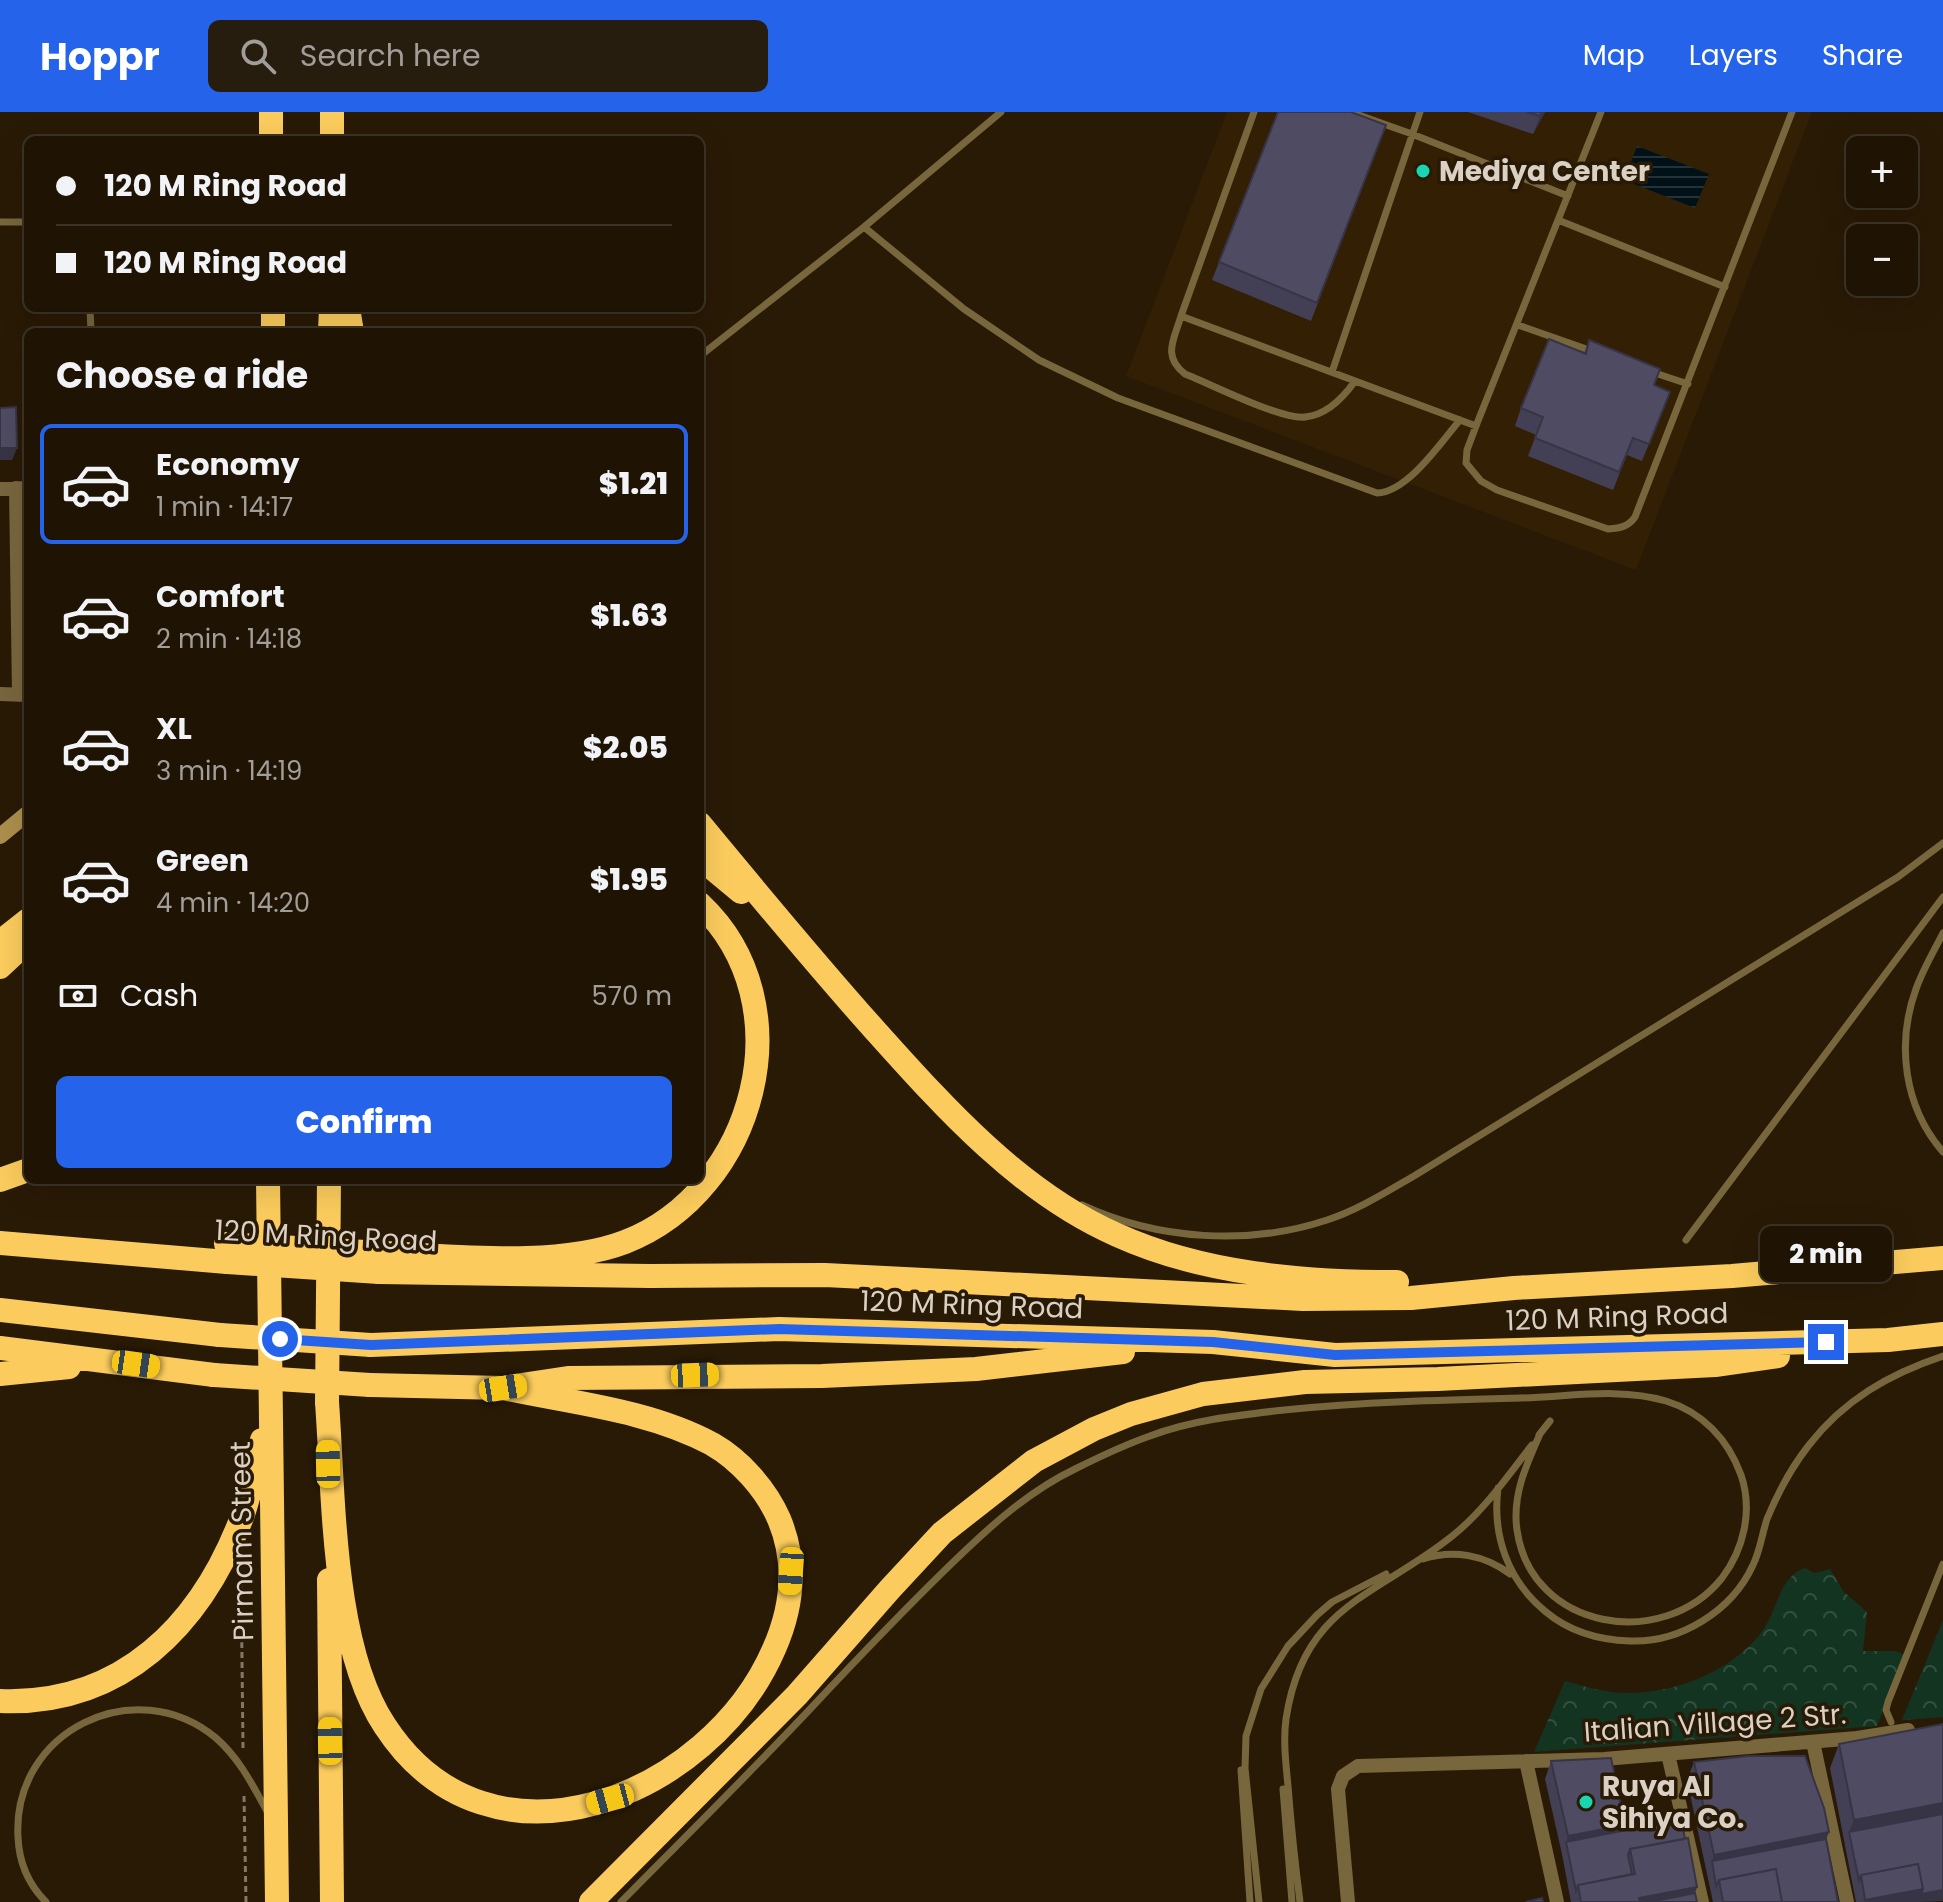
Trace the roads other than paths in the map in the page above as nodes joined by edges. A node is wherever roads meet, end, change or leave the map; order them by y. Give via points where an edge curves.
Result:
1 (271, 112) edge
2 (332, 112) edge
3 (1001, 112) edge
4 (1254, 112) edge
5 (1350, 112) edge
6 (1420, 112) edge
7 (1601, 112) edge
8 (1792, 112) edge
9 (1412, 134) junction
10 (271, 136) edge
11 (332, 136) edge
12 (1568, 196) junction
13 (1558, 220) junction
14 (0, 222) edge
15 (24, 222) edge
16 (864, 227) junction
17 (1725, 287) junction
18 (1181, 316) junction
19 (1518, 325) junction
20 (704, 353) edge
21 (1603, 355) edge
22 (1646, 370) edge
23 (1332, 372) junction
24 (1355, 381) junction
25 (1688, 384) junction
26 (1460, 420) junction
27 (1476, 426) junction
28 (22, 488) edge
29 (0, 489) edge
30 (0, 694) edge
31 (23, 695) edge
32 (24, 816) edge
33 (704, 829) edge
34 (0, 836) edge
35 (1943, 843) edge
36 (704, 861) edge
37 (1943, 897) edge
38 (704, 908) edge
39 (24, 923) edge
40 (789, 932) junction
41 (1943, 933) edge
42 (0, 942) edge
43 (24, 945) edge
44 (0, 967) edge
45 (1943, 1152) edge
46 (999, 1158) junction
47 (24, 1171) edge
48 (0, 1180) edge
49 (268, 1184) edge
50 (329, 1184) edge
51 (338, 1184) edge
52 (704, 1184) edge
53 (704, 1184) edge
54 (1065, 1196) dead end
55 (1075, 1201) dead end
56 (329, 1231) junction
57 (1686, 1240) dead end
58 (0, 1243) edge
59 (1943, 1258) edge
60 (381, 1262) junction
61 (1514, 1288) junction
62 (0, 1310) edge
63 (1943, 1334) edge
64 (1888, 1340) junction
65 (1213, 1342) junction
66 (0, 1348) edge
67 (1943, 1356) edge
68 (136, 1364) junction
69 (0, 1374) edge
70 (503, 1388) junction
71 (327, 1402) junction
72 (270, 1406) junction
73 (1550, 1421) dead end
74 (1540, 1434) junction
75 (1498, 1488) junction
76 (1411, 1564) junction
77 (1943, 1564) edge
78 (1514, 1577) junction
79 (0, 1701) edge
80 (1891, 1722) joint
81 (1929, 1729) edge
82 (1908, 1730) junction
83 (1246, 1736) junction
84 (1813, 1742) junction
85 (1668, 1754) junction
86 (1286, 1758) junction
87 (1526, 1761) junction
88 (276, 1827) junction
89 (46, 1902) edge
90 (277, 1902) edge
91 (332, 1902) edge
92 (591, 1902) edge
93 (621, 1902) edge
94 (1250, 1902) edge
95 (1259, 1902) edge
96 (1292, 1902) edge
97 (1300, 1902) edge
98 (1348, 1902) edge
99 (1557, 1902) edge
100 (1702, 1902) edge
101 (1847, 1902) edge

1 - 10 highway
2 - 11 highway
3 - 16 lane
4 - 18 lane
5 - 9 lane
6 - 9 lane
7 - 12 lane
8 - 17 lane
9 - 12 lane
9 - 23 lane
12 - 13 lane
13 - 17 lane
13 - 19 lane
14 - 15 lane
16 - 20 lane
16 - 26 lane via 964,309 1039,360 1118,398 1377,493 1392,491
17 - 25 lane
18 - 23 lane
18 - 24 lane via 1171,349 1177,367 1283,414 1305,417 1323,410 1342,400
19 - 21 lane
19 - 27 lane
22 - 25 lane
23 - 24 lane
24 - 26 lane
25 - 27 lane via 1635,517 1622,528 1608,529 1481,481 1466,463
26 - 27 lane
28 - 29 street
28 - 31 street
30 - 31 street
32 - 34 street
33 - 40 highway
35 - 55 lane via 1886,884 1414,1176 1346,1212 1278,1232 1222,1236 1152,1227
36 - 40 highway
37 - 57 lane
38 - 52 highway via 725,932 741,963 758,1049 753,1095 741,1128
39 - 42 highway
40 - 46 highway via 921,1082
41 - 45 lane via 1915,990 1905,1058 1918,1113
43 - 44 highway
46 - 54 lane
46 - 61 highway via 1094,1223 1195,1262 1370,1282 1472,1282
47 - 48 highway
49 - 72 highway, Pirmam Street
50 - 56 highway
51 - 56 highway
53 - 60 highway via 650,1229 596,1249
56 - 71 highway
58 - 60 highway, 120 M Ring Road, bridge
59 - 61 highway, 120 M Ring Road
60 - 61 highway, 120 M Ring Road via 650,1276 825,1275 1303,1299 1411,1298
62 - 65 highway, 120 M Ring Road, bridge via 220,1335 371,1345 779,1329
63 - 64 highway, 120 M Ring Road
64 - 65 highway, 120 M Ring Road via 1335,1355
64 - 92 highway via 1715,1365 1254,1387 1203,1394 1094,1429 1034,1461 942,1533 797,1695
65 - 70 highway via 976,1369 568,1378
66 - 68 highway
67 - 78 lane via 1871,1388 1826,1425 1787,1477 1752,1568 1717,1611 1687,1629 1654,1640 1591,1636 1547,1613
68 - 69 highway
68 - 70 highway, bridge via 214,1375
70 - 71 highway via 661,1422 714,1445 762,1489 788,1540 789,1609 764,1671 729,1721 707,1744 658,1778 610,1799 562,1810 512,1809 445,1786 413,1761 384,1725 362,1678 347,1624
71 - 91 highway
72 - 79 highway via 240,1522 205,1591 174,1631 139,1663 96,1685 55,1698
72 - 88 highway, Pirmam Street
73 - 74 lane
74 - 75 lane
74 - 93 lane via 1518,1490 1517,1531 1535,1576 1558,1599 1590,1616 1620,1623 1644,1621 1684,1610 1720,1580 1743,1532 1743,1481 1730,1451 1706,1421 1667,1401 1614,1394 1361,1403 1234,1415 1153,1434 1070,1471 988,1528
75 - 76 lane via 1460,1529
75 - 78 lane via 1499,1531
76 - 78 lane via 1454,1553 1496,1564
76 - 83 lane via 1332,1602 1300,1632 1261,1689
76 - 86 lane via 1339,1612 1316,1638 1288,1708
77 - 80 lane via 1886,1706
80 - 82 street
81 - 82 street, Italian Village 2 Str.
82 - 84 street, Italian Village 2 Str.
83 - 94 lane via 1241,1761
83 - 95 lane
84 - 85 street, Italian Village 2 Str.
84 - 101 street
85 - 87 street, Italian Village 2 Str.
85 - 100 street
86 - 96 lane via 1284,1823
86 - 97 lane
87 - 98 street, Italian Village 2 Str. via 1367,1764 1347,1772 1338,1789
87 - 99 street
88 - 89 lane via 244,1768 215,1737 173,1716 115,1712 65,1734 41,1756 22,1790 17,1822 22,1862
88 - 90 highway, Pirmam Street

